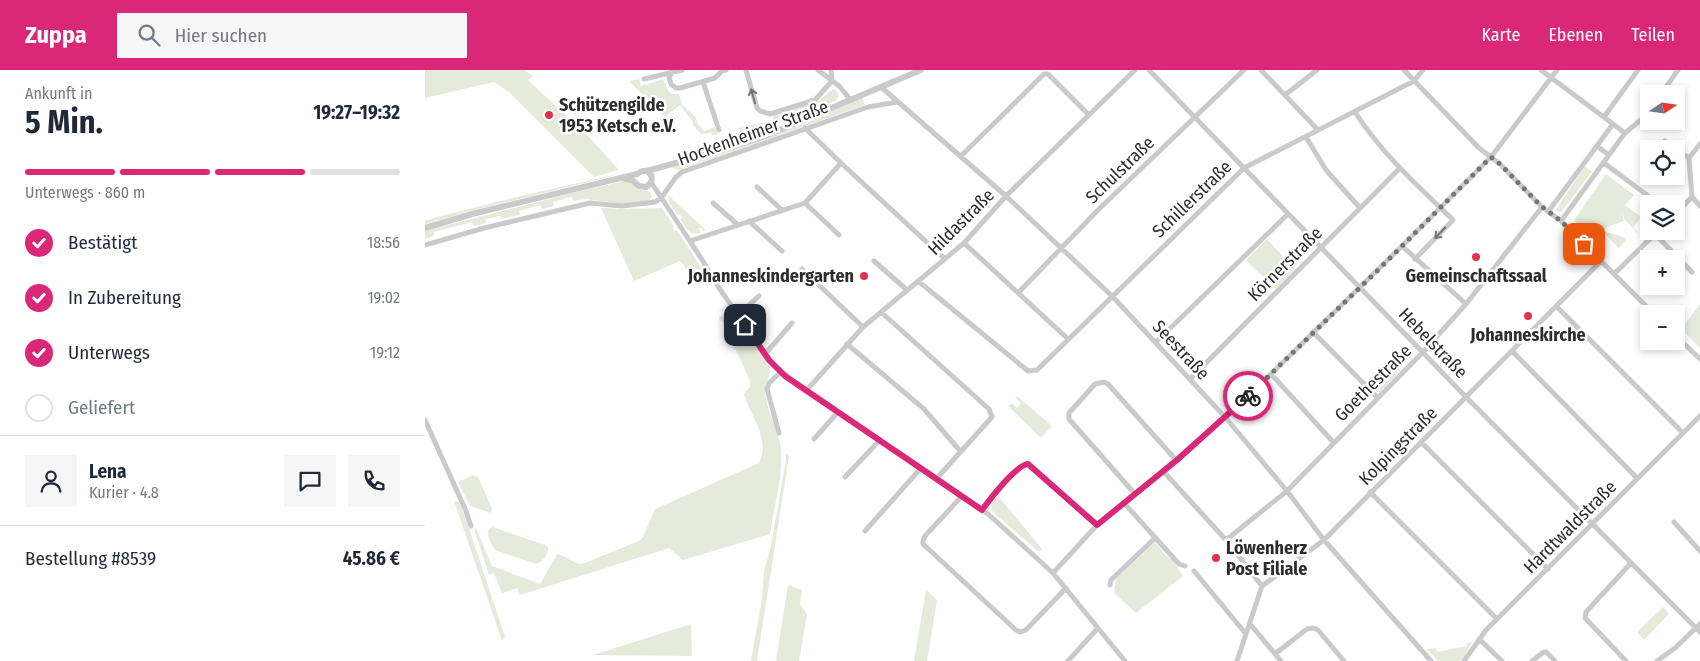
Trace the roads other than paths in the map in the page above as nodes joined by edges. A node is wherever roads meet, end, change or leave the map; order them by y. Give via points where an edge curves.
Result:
1 (683, 70) edge
2 (723, 70) edge
3 (746, 70) edge
4 (818, 70) edge
5 (831, 70) edge
6 (921, 70) edge
7 (1135, 70) edge
8 (1149, 70) edge
9 (1244, 70) edge
10 (1261, 70) edge
11 (1317, 70) edge
12 (1404, 70) edge
13 (1423, 70) edge
14 (1541, 70) edge
15 (1557, 70) edge
16 (1638, 70) edge
17 (1669, 70) edge
18 (673, 72) junction
19 (1677, 72) edge
20 (1551, 77) junction
21 (645, 79) dead end
22 (833, 81) junction
23 (1414, 81) junction
24 (703, 82) junction
25 (1668, 85) edge
26 (881, 87) junction
27 (1285, 95) junction
28 (850, 98) junction
29 (897, 102) junction
30 (1355, 112) junction
31 (1089, 115) junction
32 (1194, 117) junction
33 (1604, 117) junction
34 (1640, 120) edge
35 (1613, 124) junction
36 (805, 128) junction
37 (719, 130) dead end
38 (1318, 130) junction
39 (1625, 133) junction
40 (1306, 137) junction
41 (1700, 144) edge
42 (1597, 146) junction
43 (1609, 155) junction
44 (1685, 155) edge
45 (961, 156) junction
46 (1491, 157) junction
47 (1689, 158) junction
48 (1604, 163) junction
49 (841, 164) junction
50 (666, 166) junction
51 (1244, 168) junction
52 (1400, 168) junction
53 (647, 171) junction
54 (637, 174) junction
55 (621, 178) junction
56 (636, 182) junction
57 (650, 183) junction
58 (757, 187) dead end
59 (1647, 195) edge
60 (1006, 196) junction
61 (660, 197) junction
62 (1692, 198) junction
63 (713, 203) dead end
64 (805, 203) junction
65 (1685, 205) edge
66 (1541, 206) junction
67 (1700, 206) edge
68 (1440, 207) junction
69 (1360, 208) junction
70 (782, 210) junction
71 (1548, 212) junction
72 (1288, 214) junction
73 (749, 221) junction
74 (1561, 221) junction
75 (737, 224) junction
76 (425, 228) edge
77 (839, 235) dead end
78 (1650, 240) edge
79 (1663, 240) edge
80 (690, 241) junction
81 (964, 243) junction
82 (425, 245) edge
83 (1402, 246) junction
84 (1061, 248) junction
85 (1321, 248) junction
86 (782, 251) dead end
87 (945, 259) junction
88 (1415, 259) junction
89 (874, 261) dead end
90 (1601, 261) junction
91 (802, 269) dead end
92 (1692, 272) dead end
93 (1615, 274) junction
94 (918, 281) junction
95 (1359, 288) junction
96 (907, 290) junction
97 (1018, 293) junction
98 (759, 296) dead end
99 (1112, 296) junction
100 (1466, 304) junction
101 (1645, 305) edge
102 (1557, 307) junction
103 (881, 312) junction
104 (738, 315) junction
105 (792, 323) dead end
106 (863, 327) junction
107 (1313, 332) junction
108 (1068, 339) junction
109 (1156, 342) junction
110 (847, 344) junction
111 (1685, 345) edge
112 (1423, 352) junction
113 (1512, 352) junction
114 (765, 354) junction
115 (1700, 359) edge
116 (781, 372) junction
117 (1271, 374) junction
118 (1190, 379) junction
119 (806, 391) junction
120 (1466, 397) junction
121 (1378, 398) junction
122 (838, 412) junction
123 (1700, 416) edge
124 (1225, 417) junction
125 (425, 420) edge
126 (779, 433) dead end
127 (1683, 433) junction
128 (814, 438) dead end
129 (879, 441) junction
130 (1421, 442) junction
131 (1334, 443) junction
132 (961, 452) junction
133 (1177, 460) junction
134 (921, 468) junction
135 (1163, 471) junction
136 (845, 478) dead end
137 (937, 478) junction
138 (1637, 478) junction
139 (1287, 491) junction
140 (1371, 492) junction
141 (1135, 494) junction
142 (962, 496) junction
143 (1124, 503) junction
144 (982, 510) junction
145 (1673, 522) dead end
146 (1592, 524) junction
147 (1097, 525) junction
148 (471, 526) dead end
149 (865, 531) dead end
150 (1155, 538) junction
151 (1226, 540) junction
152 (1324, 540) junction
153 (1700, 551) edge
154 (1631, 563) junction
155 (1185, 566) dead end
156 (1548, 569) junction
157 (1194, 571) dead end
158 (1053, 573) junction
159 (1109, 585) dead end
160 (1262, 586) junction
161 (1066, 588) junction
162 (1497, 619) junction
163 (1250, 624) junction
164 (1097, 628) junction
165 (1699, 628) edge
166 (1246, 634) junction
167 (1479, 639) junction
168 (1275, 654) junction
169 (1068, 661) edge
170 (1125, 661) edge
171 (1237, 661) edge
172 (1281, 661) edge
173 (1345, 661) edge
174 (1431, 661) edge
175 (1464, 661) edge
176 (1501, 661) edge
177 (1532, 661) edge
178 (1555, 661) edge
179 (1627, 661) edge
180 (1657, 661) edge

1 - 18 street
2 - 24 street via 715,78
22 -> 3 street via 815,100 770,114 757,108
4 - 22 street
5 - 22 street
6 - 26 street, Hockenheimer Straße
7 - 31 street, Hildastraße
8 - 32 street, Hebelstraße
9 - 32 street, Schulstraße
10 - 27 street
11 - 27 street
12 - 23 street
13 - 23 street, Schillerstraße
14 - 20 street
15 - 20 street
16 - 33 street
17 - 19 street
18 - 21 street
18 - 24 street via 669,77 676,88
19 - 25 street
20 - 33 street
20 - 46 street
22 - 28 street
23 - 30 street, Schillerstraße
23 - 46 street
24 - 37 street
26 - 28 street, Hockenheimer Straße
26 - 29 street, Seestraße
27 - 38 street
28 - 50 street, Hockenheimer Straße via 760,138
29 - 36 street, Hockenheimer Straße via 868,106
29 - 45 street, Seestraße
30 - 38 street, Schillerstraße
30 - 52 street
31 - 45 street via 1048,74 1044,74
31 - 60 street, Hildastraße
32 - 51 street, Hebelstraße
32 - 84 street, Schulstraße
33 - 35 street
34 - 39 street
35 - 39 street
35 - 42 street
36 - 49 street
36 - 61 street, Hockenheimer Straße via 681,172
38 - 40 street, Schillerstraße
39 - 43 street
40 - 51 street, Schillerstraße
40 - 69 street via 1326,170
41 - 47 street
42 - 43 street
42 - 71 street
43 - 48 street
44 - 47 street
45 - 60 street, Seestraße
46 - 66 street
46 - 68 street
47 - 62 street
48 - 59 street
48 - 74 street
49 - 64 street
49 - 87 street
50 - 53 street, Hockenheimer Straße
50 - 57 street, Hockenheimer Straße
51 - 72 street, Hebelstraße
51 - 99 street, Schillerstraße
52 - 68 street
52 - 69 street, Körnerstraße
53 - 54 street
53 - 57 street via 651,175
54 - 55 street
54 - 56 street
55 - 56 street
55 - 76 street
56 - 57 street via 641,187
57 - 61 street
58 - 70 street
60 - 81 street, Hildastraße
60 - 84 street, Seestraße
61 - 80 street
61 - 82 street via 655,202 622,206 590,203
62 - 65 street
62 - 67 street
63 - 75 street
64 - 70 street
64 - 77 street
66 - 71 street
66 - 100 street, Goethestraße
68 - 83 street
68 -> 88 street via 1453,220
69 - 85 street, Körnerstraße
70 - 73 street
71 - 74 street
72 - 85 street, Hebelstraße
72 - 109 street
73 - 75 street
73 - 86 street
74 - 90 street
75 - 80 street
78 - 93 street
79 - 92 street
80 - 104 street
81 - 87 street, Hildastraße
81 - 97 street
83 - 88 street
83 - 95 street
84 - 97 street, Schulstraße
84 - 99 street, Seestraße
85 - 95 street, Hebelstraße
85 - 118 street, Körnerstraße
87 - 94 street, Hildastraße
88 - 100 street
89 - 96 street
90 - 93 street
90 - 102 street, Kolpingstraße
91 - 106 street
93 - 101 street
94 - 96 street, Hildastraße
94 - 108 street, Schillerstraße via 1028,371 1037,370
95 - 107 street
95 - 112 street, Hebelstraße
96 - 103 street, Hildastraße
97 - 108 street
98 - 104 street
99 - 108 street, Schillerstraße
99 - 109 street, Seestraße
100 - 112 street, Goethestraße
102 - 113 street, Kolpingstraße
102 - 127 street
103 - 106 street, Hildastraße
103 - 132 street via 989,409 992,417
104 - 114 street
105 - 114 street
106 - 110 street, Hildastraße
107 - 117 street
107 - 121 street
109 - 118 street, Seestraße
110 - 119 street, Hildastraße
110 - 132 street via 925,409
111 - 115 street
112 - 120 street, Hebelstraße
112 - 121 street, Goethestraße
113 - 120 street, Kolpingstraße
113 - 138 street
114 - 116 street
116 - 119 street
116 - 126 street via 769,383 767,390
117 - 124 street
117 - 131 street
118 - 124 street, Seestraße
119 - 122 street
120 - 130 street, Kolpingstraße
120 - 146 street, Hebelstraße
121 - 131 street, Goethestraße
122 - 128 street
122 - 129 street
123 - 127 street, Hardtwaldstraße
124 - 133 street
124 - 139 street, Seestraße
125 - 148 street
127 - 138 street, Hardtwaldstraße
129 - 134 street
129 - 136 street
130 - 140 street, Kolpingstraße
130 - 156 street
131 - 139 street, Goethestraße
132 - 137 street
133 - 135 street
133 - 141 street via 1107,384 1095,384 1069,413 1069,419
134 - 137 street
134 - 149 street
135 - 141 street
135 - 151 street
137 - 142 street
138 - 146 street, Hardtwaldstraße
139 - 151 street, Goethestraße
139 - 152 street, Seestraße
140 - 152 street, Kolpingstraße
140 - 162 street
141 - 143 street
142 - 144 street
142 - 161 street via 925,536 923,544 1016,630 1026,630
143 - 147 street
143 - 150 street
144 - 147 street via 996,491 1028,464
144 - 158 street
145 - 153 street
146 - 154 street, Hebelstraße
146 - 156 street, Hardtwaldstraße
147 - 158 street
150 - 155 street via 1179,564
150 - 159 street
151 - 160 street
152 - 160 street, Kolpingstraße
152 - 174 street, Seestraße
154 - 165 street, Hebelstraße
154 - 179 street via 1586,612 1585,618
156 - 162 street, Hardtwaldstraße
157 - 166 street
158 - 161 street
160 - 163 street
161 - 164 street
162 - 167 street, Hardtwaldstraße
163 - 166 street
163 - 168 street
164 - 169 street
164 - 170 street
165 - 180 street
166 - 171 street
167 - 175 street, Hardtwaldstraße
167 - 176 street
168 - 172 street
168 - 173 street via 1307,629 1313,628 1319,630
177 - 178 street via 1547,652

